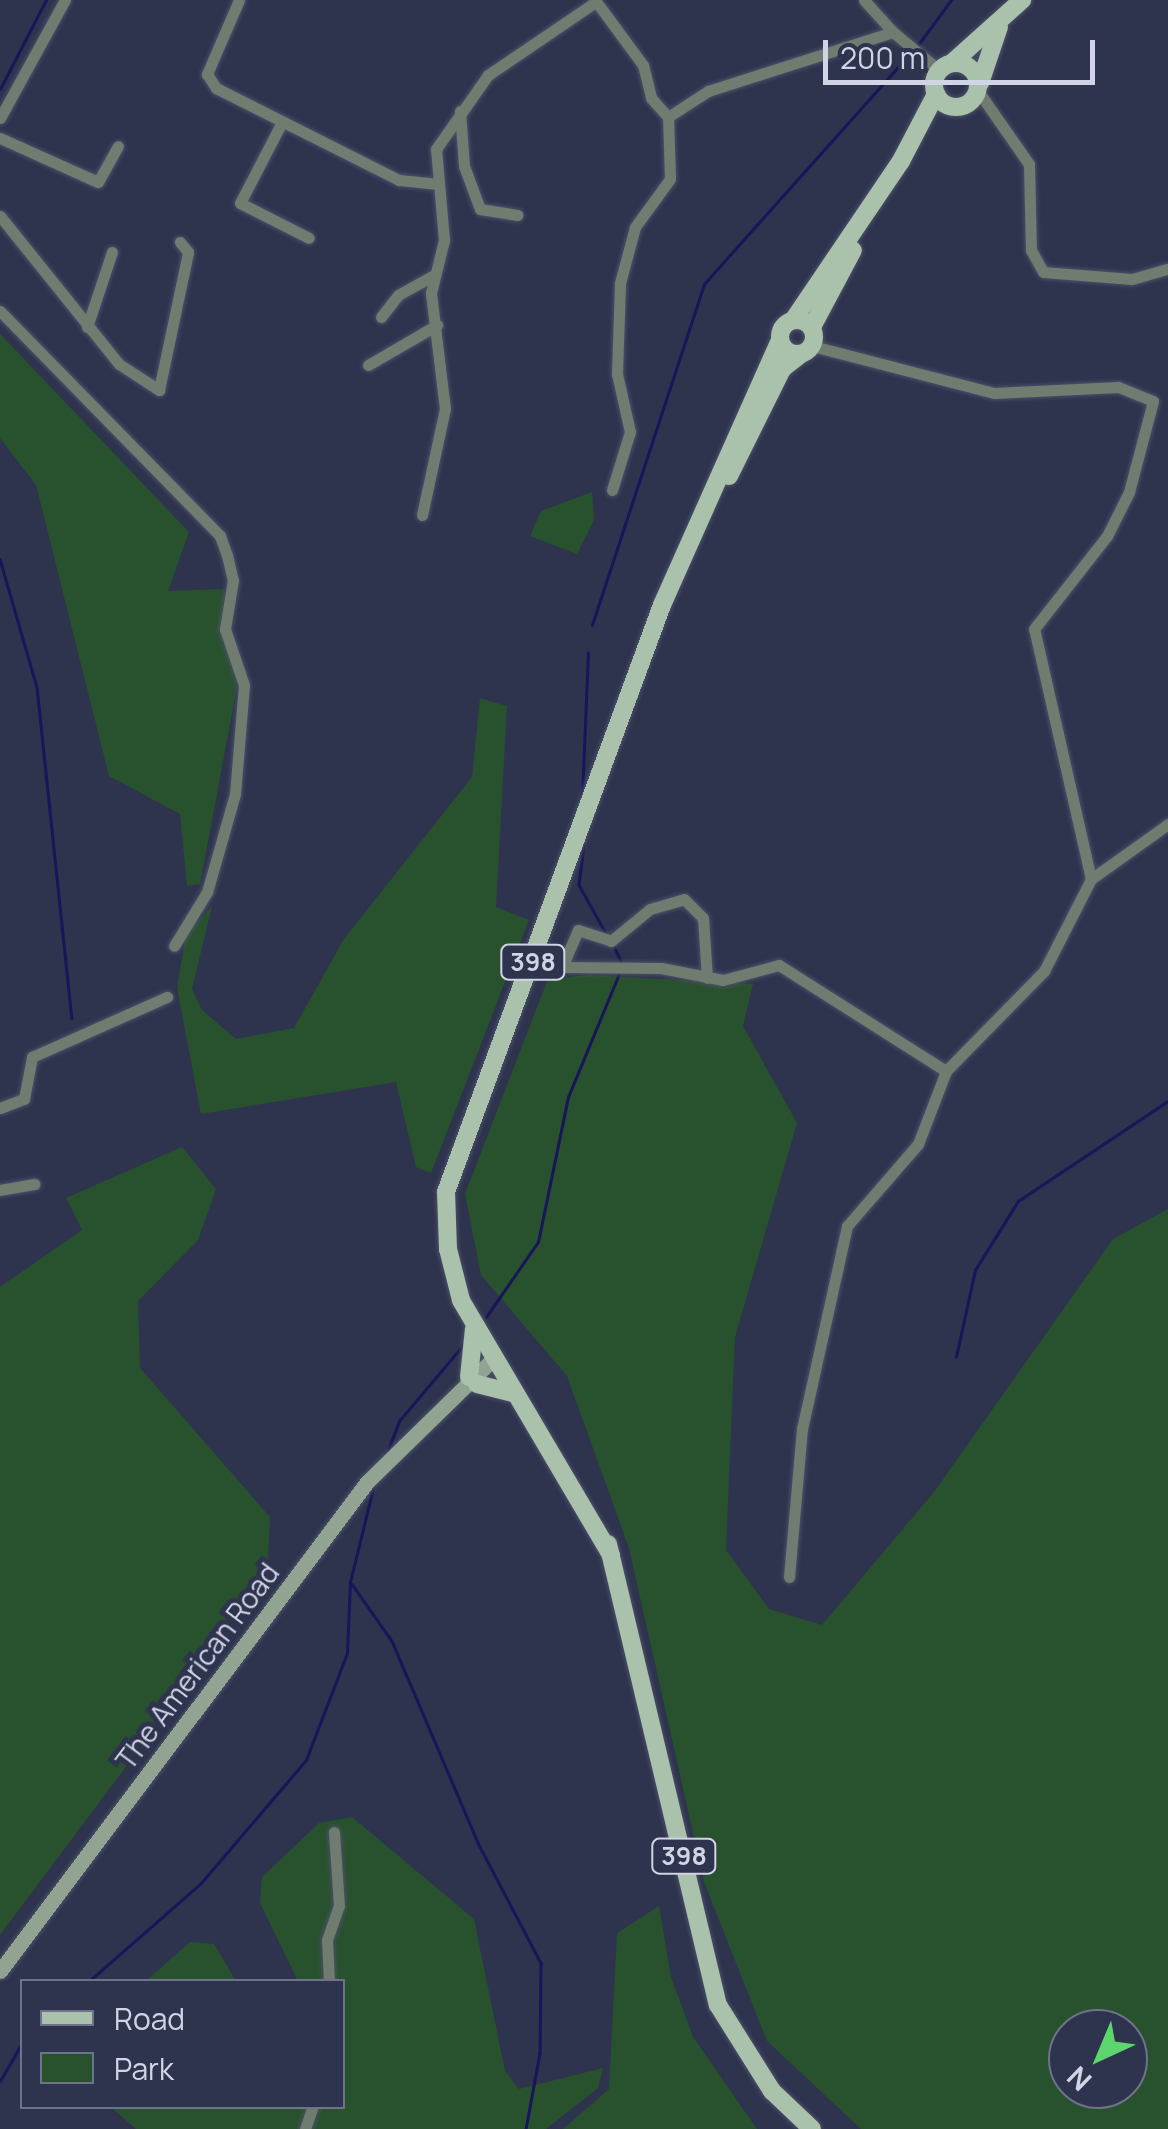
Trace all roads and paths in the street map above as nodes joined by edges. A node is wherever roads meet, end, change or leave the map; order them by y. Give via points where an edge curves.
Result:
1 (65, 0) edge
2 (239, 0) edge
3 (864, 0) edge
4 (1022, 0) edge
5 (594, 1) edge
6 (999, 27) junction
7 (893, 32) junction
8 (946, 66) junction
9 (976, 92) junction
10 (936, 94) junction
11 (952, 107) junction
12 (460, 110) junction
13 (668, 117) junction
14 (0, 118) edge
15 (282, 122) junction
16 (917, 136) junction
17 (0, 138) edge
18 (118, 146) dead end
19 (438, 184) junction
20 (518, 215) dead end
21 (0, 216) edge
22 (309, 238) dead end
23 (180, 242) dead end
24 (112, 252) dead end
25 (1168, 269) edge
26 (432, 276) junction
27 (0, 311) edge
28 (380, 317) dead end
29 (436, 325) junction
30 (88, 327) junction
31 (805, 337) junction
32 (368, 365) dead end
33 (733, 452) junction
34 (612, 490) dead end
35 (422, 515) dead end
36 (1168, 824) edge
37 (1092, 879) junction
38 (174, 946) dead end
39 (535, 956) junction
40 (562, 967) junction
41 (707, 978) junction
42 (167, 997) dead end
43 (946, 1070) junction
44 (0, 1108) edge
45 (34, 1184) dead end
46 (0, 1190) edge
47 (452, 1265) junction
48 (472, 1318) junction
49 (500, 1360) junction
50 (473, 1380) junction
51 (518, 1395) junction
52 (611, 1555) junction
53 (789, 1577) dead end
54 (334, 1832) dead end
55 (0, 1971) edge
56 (328, 1979) edge
57 (812, 2129) edge

1 - 14 street
2 - 15 street via 208,79
3 - 7 street
4 - 6 main road
5 - 12 street via 488,76
5 - 13 street via 643,65 651,98
6 - 8 main road
6 - 9 main road
7 - 8 street
7 - 13 street via 708,91
8 - 9 main road via 968,65
8 - 10 main road, 398
9 - 11 main road, 398
9 - 25 street via 1029,164 1031,250 1043,272 1132,279
10 - 11 main road
10 - 16 main road, 398
11 - 16 main road, 398
12 - 19 street via 436,149
12 - 20 street via 464,166 480,209
13 - 34 street via 670,180 635,227 620,283 617,374 630,432
15 - 19 street via 399,180
15 - 22 street via 240,203
16 - 31 main road, 398
17 - 18 street via 98,182
19 - 26 street via 444,240
21 - 30 street
23 - 30 street via 188,252 159,390 136,381
24 - 30 street
26 - 28 street via 398,294
26 - 29 street
27 - 38 street via 220,536 227,555 233,580 225,629 244,685 235,794 207,892
29 - 32 street
29 - 35 street via 445,409
31 - 33 main road, 398
31 - 33 main road, 398 via 780,340
31 - 37 street via 994,393 1118,387 1153,401 1129,492 1107,536 1034,629
33 - 39 main road, 398
36 - 37 street
37 - 43 street via 1044,971
39 - 40 street
39 - 47 main road, 398 via 446,1192
40 - 41 street via 660,968
40 - 41 street via 578,930 611,941 650,910 684,899 703,918
41 - 43 street via 779,965
42 - 44 street via 32,1056 24,1099
43 - 53 street via 918,1144 846,1226 802,1428
45 - 46 street
47 - 48 main road, 398
47 - 49 main road, 398
48 - 49 main road, 398
48 - 50 main road
49 - 50 main road, The American Road
49 - 51 main road, 398
49 - 52 main road, 398 via 597,1508
50 - 51 main road
50 - 55 main road, The American Road via 344,1512
51 - 52 main road, 398
52 - 57 main road, 398 via 718,2004 772,2091
54 - 56 street via 339,1906 328,1940

